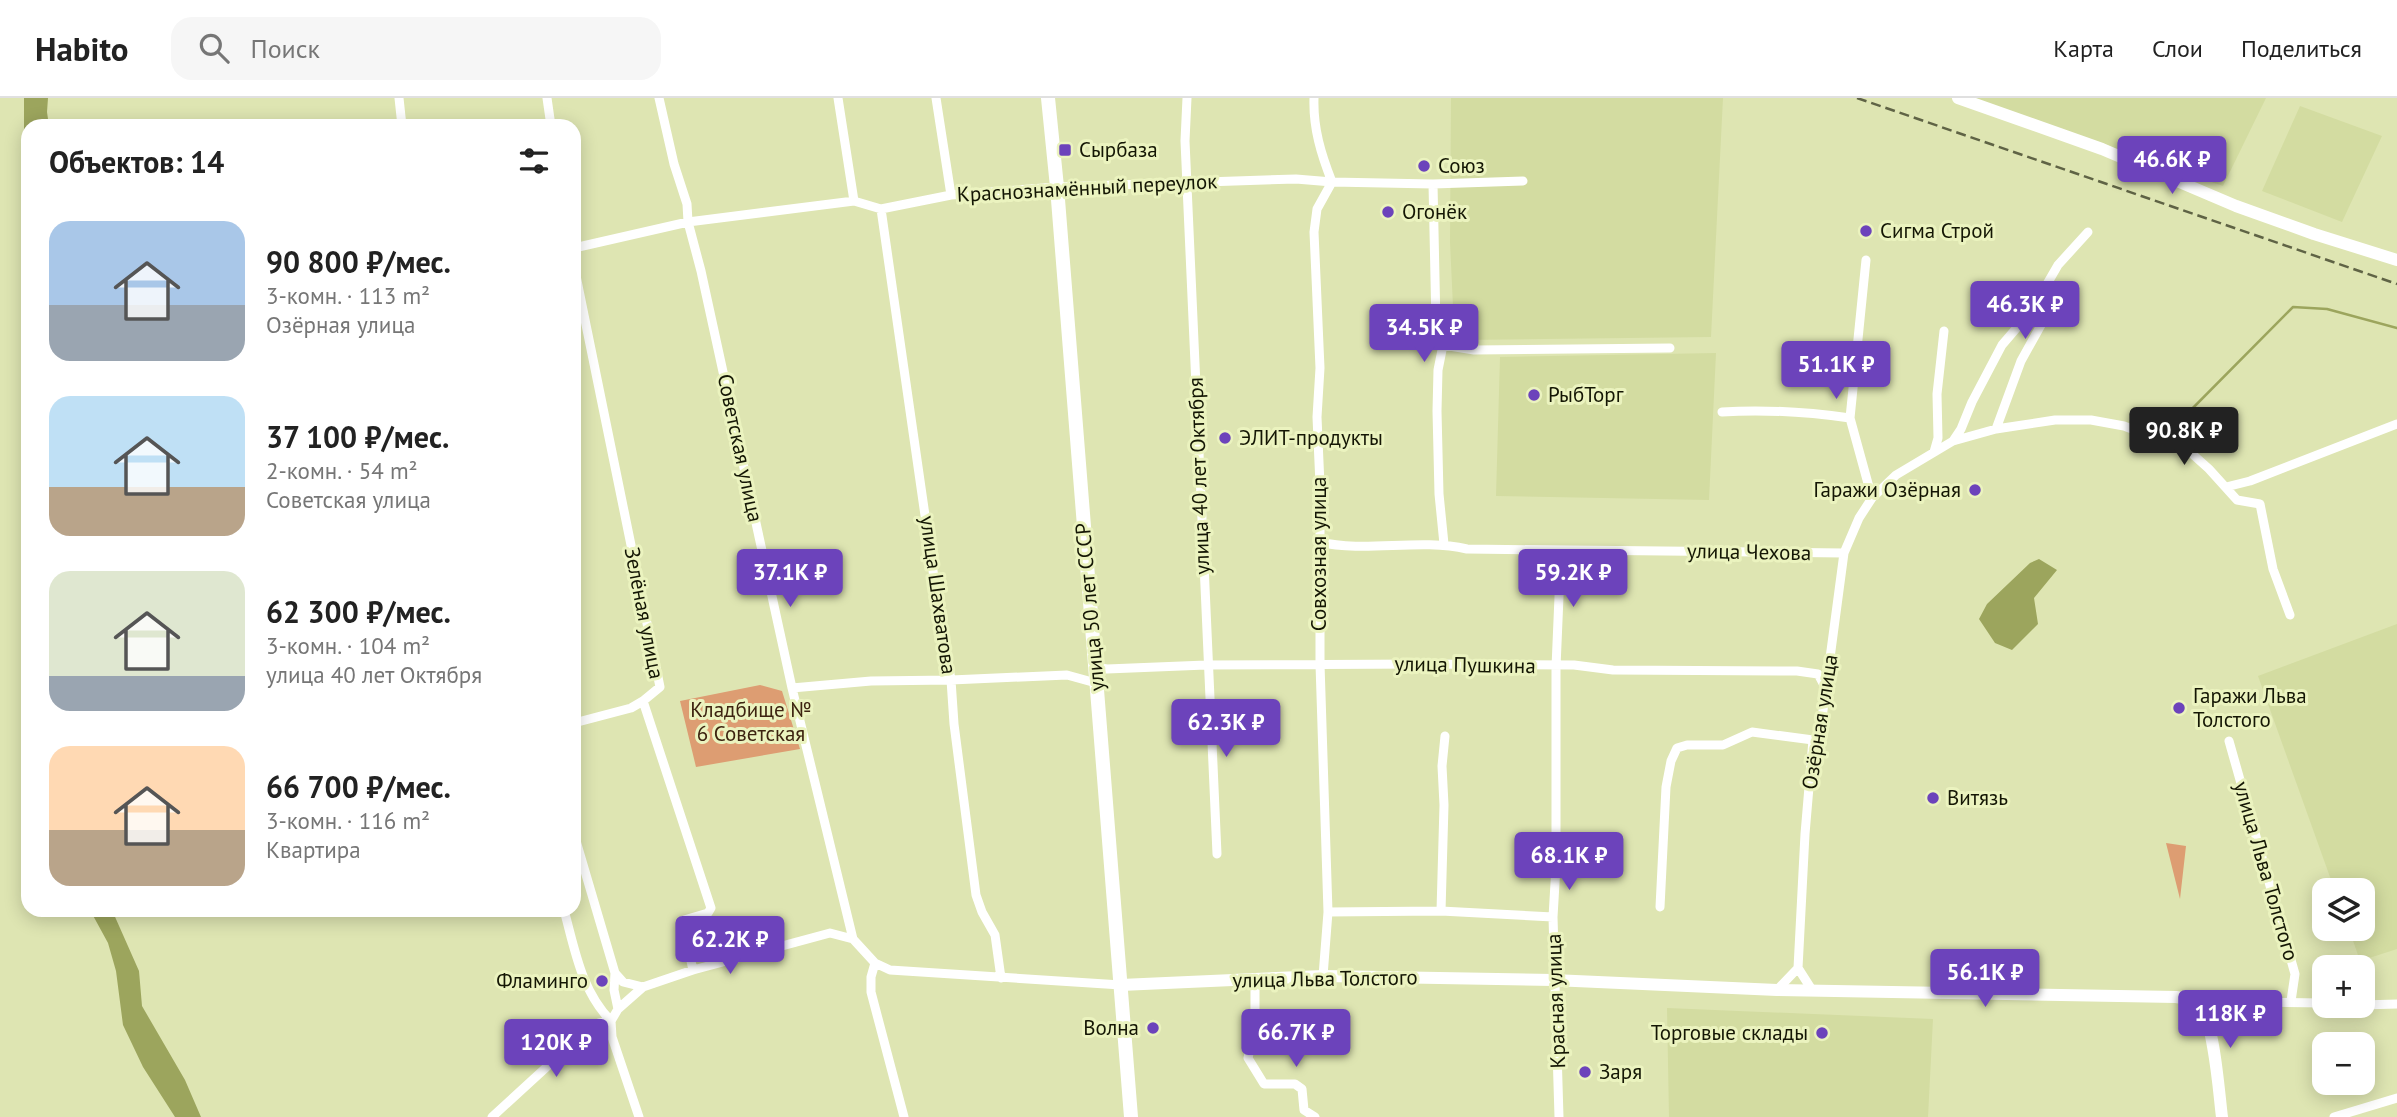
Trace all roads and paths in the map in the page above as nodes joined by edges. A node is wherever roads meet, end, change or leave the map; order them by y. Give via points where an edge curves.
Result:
1 (399, 98) edge
2 (547, 98) edge
3 (660, 98) edge
4 (838, 98) edge
5 (936, 98) edge
6 (1048, 98) edge
7 (1187, 98) edge
8 (1314, 98) edge
9 (1958, 98) edge
10 (401, 119) edge
11 (550, 119) edge
12 (1523, 181) dead end
13 (1188, 182) junction
14 (1332, 182) junction
15 (1433, 184) junction
16 (1057, 187) junction
17 (951, 195) junction
18 (854, 201) junction
19 (881, 209) junction
20 (688, 222) junction
21 (2088, 232) dead end
22 (581, 246) edge
23 (1866, 260) dead end
24 (2397, 260) edge
25 (581, 300) edge
26 (2052, 307) dead end
27 (1944, 331) dead end
28 (1443, 345) junction
29 (1670, 348) dead end
30 (1722, 412) dead end
31 (1850, 418) junction
32 (2397, 424) edge
33 (1996, 429) junction
34 (1953, 441) junction
35 (1934, 452) junction
36 (2226, 487) junction
37 (1872, 498) junction
38 (1319, 542) junction
39 (1444, 544) junction
40 (1561, 550) junction
41 (1844, 553) junction
42 (2290, 615) dead end
43 (1320, 664) junction
44 (1206, 665) junction
45 (1095, 667) junction
46 (1556, 667) junction
47 (951, 680) junction
48 (1096, 683) junction
49 (792, 688) junction
50 (1826, 689) junction
51 (643, 701) junction
52 (581, 721) edge
53 (1445, 736) dead end
54 (1813, 740) junction
55 (2229, 741) dead end
56 (1217, 854) dead end
57 (581, 858) edge
58 (1660, 907) dead end
59 (1441, 911) junction
60 (1328, 912) junction
61 (566, 917) edge
62 (1553, 917) junction
63 (853, 939) junction
64 (875, 963) junction
65 (1798, 968) junction
66 (693, 970) junction
67 (615, 973) junction
68 (1323, 976) junction
69 (1001, 978) junction
70 (1255, 979) junction
71 (1553, 980) junction
72 (1121, 985) junction
73 (643, 987) junction
74 (1777, 990) junction
75 (1812, 990) junction
76 (2196, 1001) junction
77 (2291, 1001) junction
78 (2312, 1002) edge
79 (2397, 1004) edge
80 (2375, 1005) edge
81 (618, 1009) junction
82 (611, 1021) junction
83 (2397, 1098) edge
84 (492, 1117) edge
85 (639, 1117) edge
86 (904, 1117) edge
87 (1131, 1117) edge
88 (1315, 1117) edge
89 (1559, 1117) edge
90 (2221, 1117) edge
91 (2334, 1117) edge

1 - 10 street
2 - 11 street
3 - 20 street, Советская улица
4 - 18 street
5 - 17 street
6 - 16 main road, улица 50 лет СССР
7 - 13 street, улица 40 лет Октября
8 - 14 street via 1320,152
9 - 24 street via 2102,149 2235,206
12 - 15 street, Краснознамённый переулок
13 - 14 street, Краснознамённый переулок
13 - 16 street, Краснознамённый переулок
13 - 44 street, улица 40 лет Октября
14 - 15 street, Краснознамённый переулок
14 - 38 street, Совхозная улица via 1317,209 1314,232 1320,368
15 - 28 street via 1436,325
16 - 17 street, Краснознамённый переулок
16 - 45 main road, улица 50 лет СССР
17 - 19 street, Краснознамённый переулок
18 - 19 street, Краснознамённый переулок
18 - 20 street, Краснознамённый переулок
19 - 47 street, улица Шахватова
20 - 22 street, Краснознамённый переулок
20 - 49 street, Советская улица
21 - 34 street via 2058,265 2032,310 2002,345
23 - 31 street
25 - 51 street, Зелёная улица via 660,687
26 - 33 street via 2021,361
27 - 35 street
28 - 29 street via 1474,350
28 - 39 street via 1437,411
30 - 31 street via 1797,411
31 - 37 street
32 - 36 street
33 - 34 street, Озёрная улица
33 - 36 street via 2055,420 2124,426 2189,451
34 - 35 street, Озёрная улица
35 - 37 street, Озёрная улица via 1896,475
36 - 42 street via 2237,499 2260,504 2273,569
37 - 41 street, Озёрная улица
38 - 39 street, улица Чехова via 1338,546
38 - 43 street, Совхозная улица
39 - 40 street, улица Чехова via 1467,549
40 - 41 street, улица Чехова
40 - 46 street, Красная улица
41 - 50 street, Озёрная улица
43 - 44 street, улица Пушкина
43 - 46 street, улица Пушкина
43 - 60 street, Совхозная улица
44 - 45 street, улица Пушкина
44 - 56 street, улица 40 лет Октября
45 - 48 main road, улица 50 лет СССР
46 - 50 street, улица Пушкина via 1797,671 1818,674
46 - 62 street, Красная улица
47 - 48 street via 1068,675
47 - 49 street
47 - 69 street, улица Шахватова via 976,895 995,935
48 - 72 main road, улица 50 лет СССР
49 - 63 street, Советская улица
50 - 54 street, Озёрная улица via 1820,733
51 - 52 street
51 - 66 street, Зелёная улица via 711,908 684,920
53 - 59 street
54 - 58 street via 1752,732 1723,745 1677,748 1666,787
54 - 65 street, Озёрная улица
55 - 77 street, улица Льва Толстого via 2295,974
57 - 67 street
59 - 60 street
59 - 62 street
60 - 68 street, Совхозная улица
61 - 82 street via 588,992
62 - 71 street, Красная улица
63 - 64 street, Советская улица
63 - 66 street via 830,933
64 - 69 street, улица Льва Толстого via 890,970
64 - 86 street via 871,992
65 - 74 street
65 - 75 street
66 - 73 street
67 - 73 street via 623,982
67 - 81 street
68 - 70 street, улица Льва Толстого
68 - 71 street, улица Льва Толстого
69 - 72 street, улица Льва Толстого
70 - 72 street, улица Льва Толстого
70 - 88 street via 1255,1027 1248,1058 1264,1084 1295,1084 1302,1089 1304,1110
71 - 74 street, улица Льва Толстого
71 - 89 street, Красная улица
72 - 87 main road, улица 50 лет СССР
73 - 81 street
74 - 75 street, улица Льва Толстого
75 - 76 street, улица Льва Толстого
76 - 77 street, улица Льва Толстого
76 - 90 street via 2204,1011 2214,1051
77 - 78 street, улица Льва Толстого
79 - 80 street
81 - 82 street
82 - 84 street via 587,1030
82 - 85 street via 612,1037
83 - 91 street

